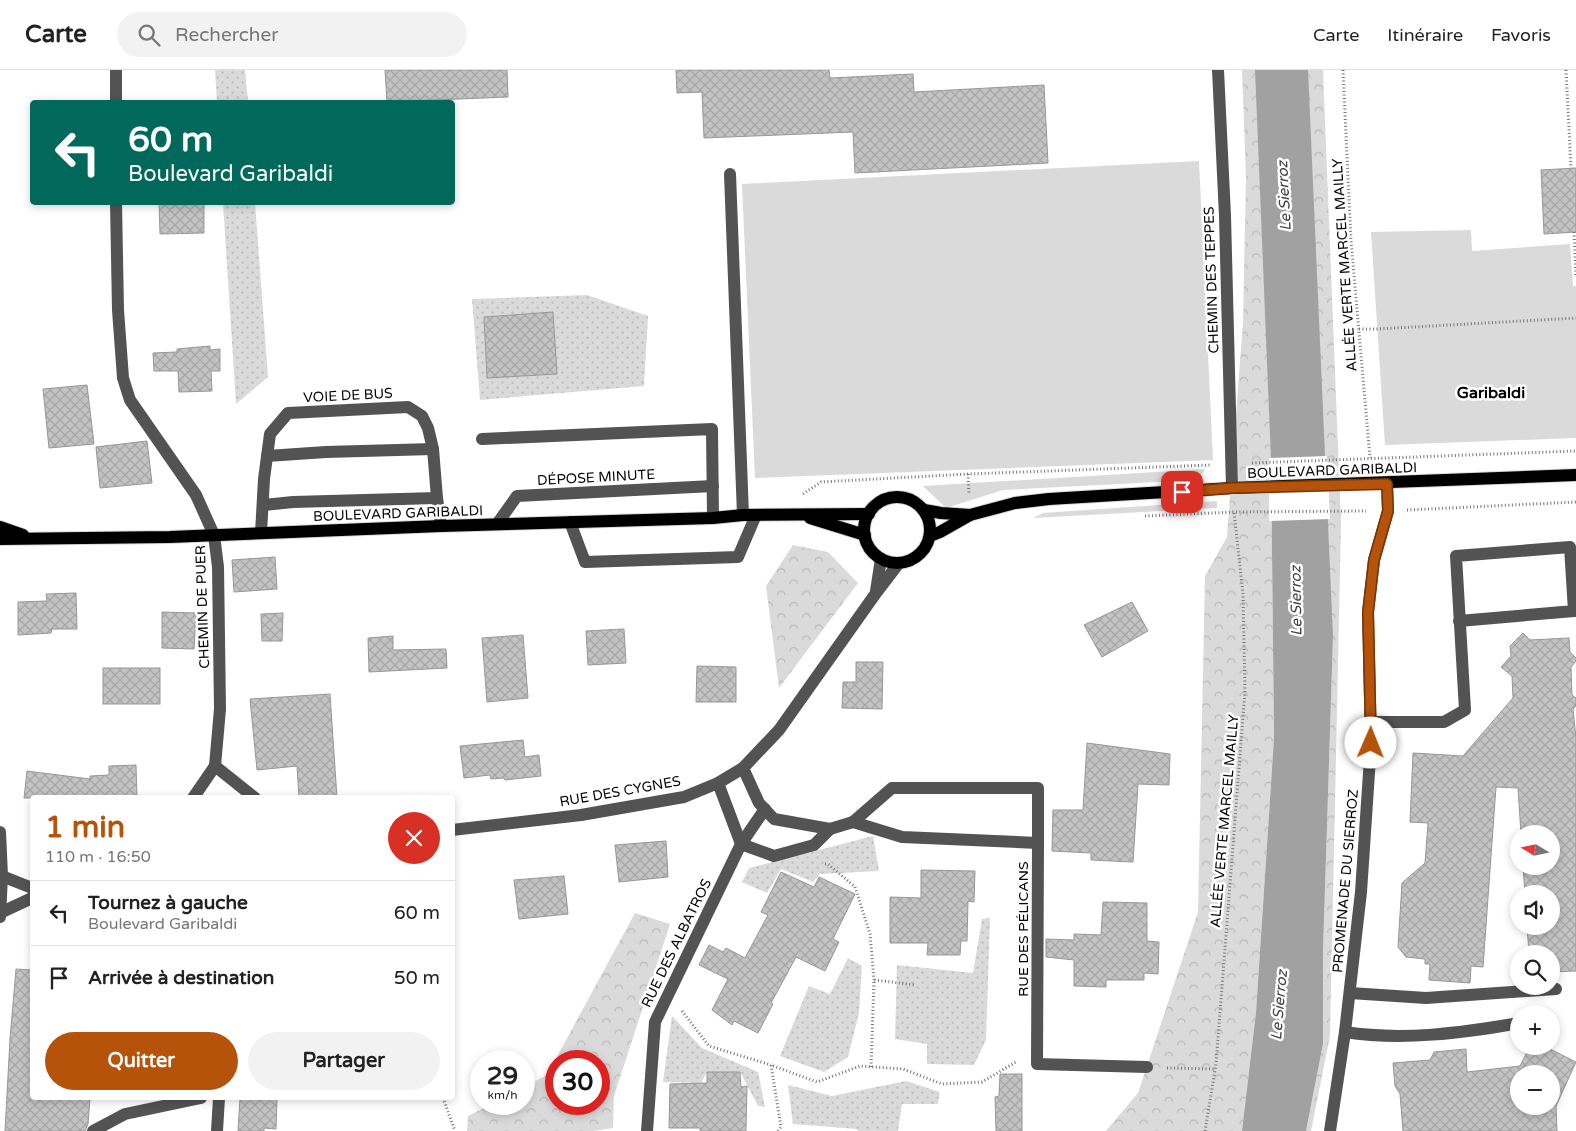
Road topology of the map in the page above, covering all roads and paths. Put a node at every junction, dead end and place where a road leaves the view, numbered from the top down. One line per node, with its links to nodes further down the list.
1 (116, 70): 5 (street)
2 (1218, 70): 19 (street, CHEMIN DES TEPPES)
3 (1343, 70): 12 (path, ALLÉE VERTE MARCEL MAILLY)
4 (1566, 70): 6 (path)
5 (116, 100)
6 (1571, 168)
7 (730, 174): 33 (street)
8 (116, 205): 40 (street, CHEMIN DE PUER)
9 (1574, 232): 10 (path)
10 (1576, 277)
11 (1576, 318): 12 (path)
12 (1359, 328): 17 (path, ALLÉE VERTE MARCEL MAILLY)
13 (482, 439): 22 (street)
14 (432, 449): 16 (street); 16 (street, VOIE DE BUS); 25 (street, VOIE DE BUS)
15 (1576, 451): 17 (path)
16 (267, 456): 27 (street, VOIE DE BUS)
17 (1370, 458): 18 (path)
18 (1251, 463)
19 (1231, 464): 23 (street, CHEMIN DES TEPPES); 24 (path)
20 (1576, 475): 21 (main road, BOULEVARD GARIBALDI)
21 (1387, 484): 23 (main road, BOULEVARD GARIBALDI); 29 (street, PROMENADE DU SIERROZ)
22 (713, 486): 34 (street); 36 (street, DÉPOSE MINUTE)
23 (1237, 488): 32 (main road, BOULEVARD GARIBALDI)
24 (798, 496)
25 (437, 498): 27 (street); 37 (street, VOIE DE BUS)
26 (1576, 502): 29 (path)
27 (264, 505): 39 (street, VOIE DE BUS)
28 (924, 510): 31 (main road); 32 (main road, BOULEVARD GARIBALDI); 42 (main road)
29 (1388, 511): 49 (street, PROMENADE DU SIERROZ); 79 (path, ALLÉE VERTE MARCEL MAILLY)
30 (797, 514): 31 (main road, BOULEVARD GARIBALDI); 33 (main road, BOULEVARD GARIBALDI); 41 (main road, BOULEVARD GARIBALDI)
31 (869, 514): 41 (main road)
32 (970, 514): 42 (main road, BOULEVARD GARIBALDI)
33 (749, 515): 34 (main road, BOULEVARD GARIBALDI); 35 (street)
34 (713, 518): 35 (main road, BOULEVARD GARIBALDI)
35 (570, 522): 36 (main road, BOULEVARD GARIBALDI)
36 (497, 524): 37 (main road, BOULEVARD GARIBALDI)
37 (441, 526): 39 (main road, BOULEVARD GARIBALDI)
38 (0, 527): 43 (main road)
39 (262, 534): 40 (main road, BOULEVARD GARIBALDI)
40 (214, 535): 43 (main road, BOULEVARD GARIBALDI); 50 (street, CHEMIN DE PUER)
41 (865, 535): 45 (main road)
42 (930, 536): 46 (main road)
43 (32, 538): 44 (main road, BOULEVARD GARIBALDI)
44 (0, 539)
45 (881, 559): 46 (main road); 47 (street, RUE DES CYGNES)
46 (899, 563): 47 (street)
47 (876, 593): 51 (street, RUE DES CYGNES)
48 (1460, 621): 48 (street); 49 (street)
49 (1372, 722): 72 (street, PROMENADE DU SIERROZ)
50 (215, 766): 53 (street); 54 (street)
51 (743, 768): 52 (street, RUE DES CYGNES); 55 (street)
52 (718, 783): 58 (street, RUE DES CYGNES); 61 (street)
53 (195, 795)
54 (251, 795)
55 (765, 809): 57 (street); 61 (street, RUE DES ALBATROS)
56 (853, 822): 57 (street); 60 (street, RUE DES PÉLICANS); 60 (street)
57 (830, 828): 61 (street)
58 (455, 830)
59 (0, 832): 63 (street)
60 (1038, 843): 75 (street, RUE DES PÉLICANS)
61 (741, 844): 71 (street, RUE DES ALBATROS)
62 (818, 864): 68 (path)
63 (2, 876): 64 (street); 66 (street)
64 (30, 887)
65 (30, 899): 66 (street)
66 (0, 913): 67 (street)
67 (0, 917)
68 (874, 980): 69 (path); 77 (path)
69 (916, 985)
70 (1510, 992): 72 (street)
71 (669, 993): 76 (path); 86 (street, RUE DES ALBATROS)
72 (1350, 993): 74 (street, PROMENADE DU SIERROZ)
73 (1510, 1025): 74 (street)
74 (1345, 1032): 89 (street, PROMENADE DU SIERROZ)
75 (1038, 1049): 77 (path); 78 (street)
76 (771, 1065): 77 (path); 87 (path)
77 (871, 1067)
78 (1147, 1067): 79 (path)
79 (1215, 1069): 88 (path, ALLÉE VERTE MARCEL MAILLY)
80 (192, 1100): 83 (street)
81 (219, 1100): 84 (street)
82 (443, 1100): 85 (path)
83 (93, 1131)
84 (218, 1131)
85 (455, 1131)
86 (647, 1131)
87 (778, 1131)
88 (1205, 1131)
89 (1330, 1131)

